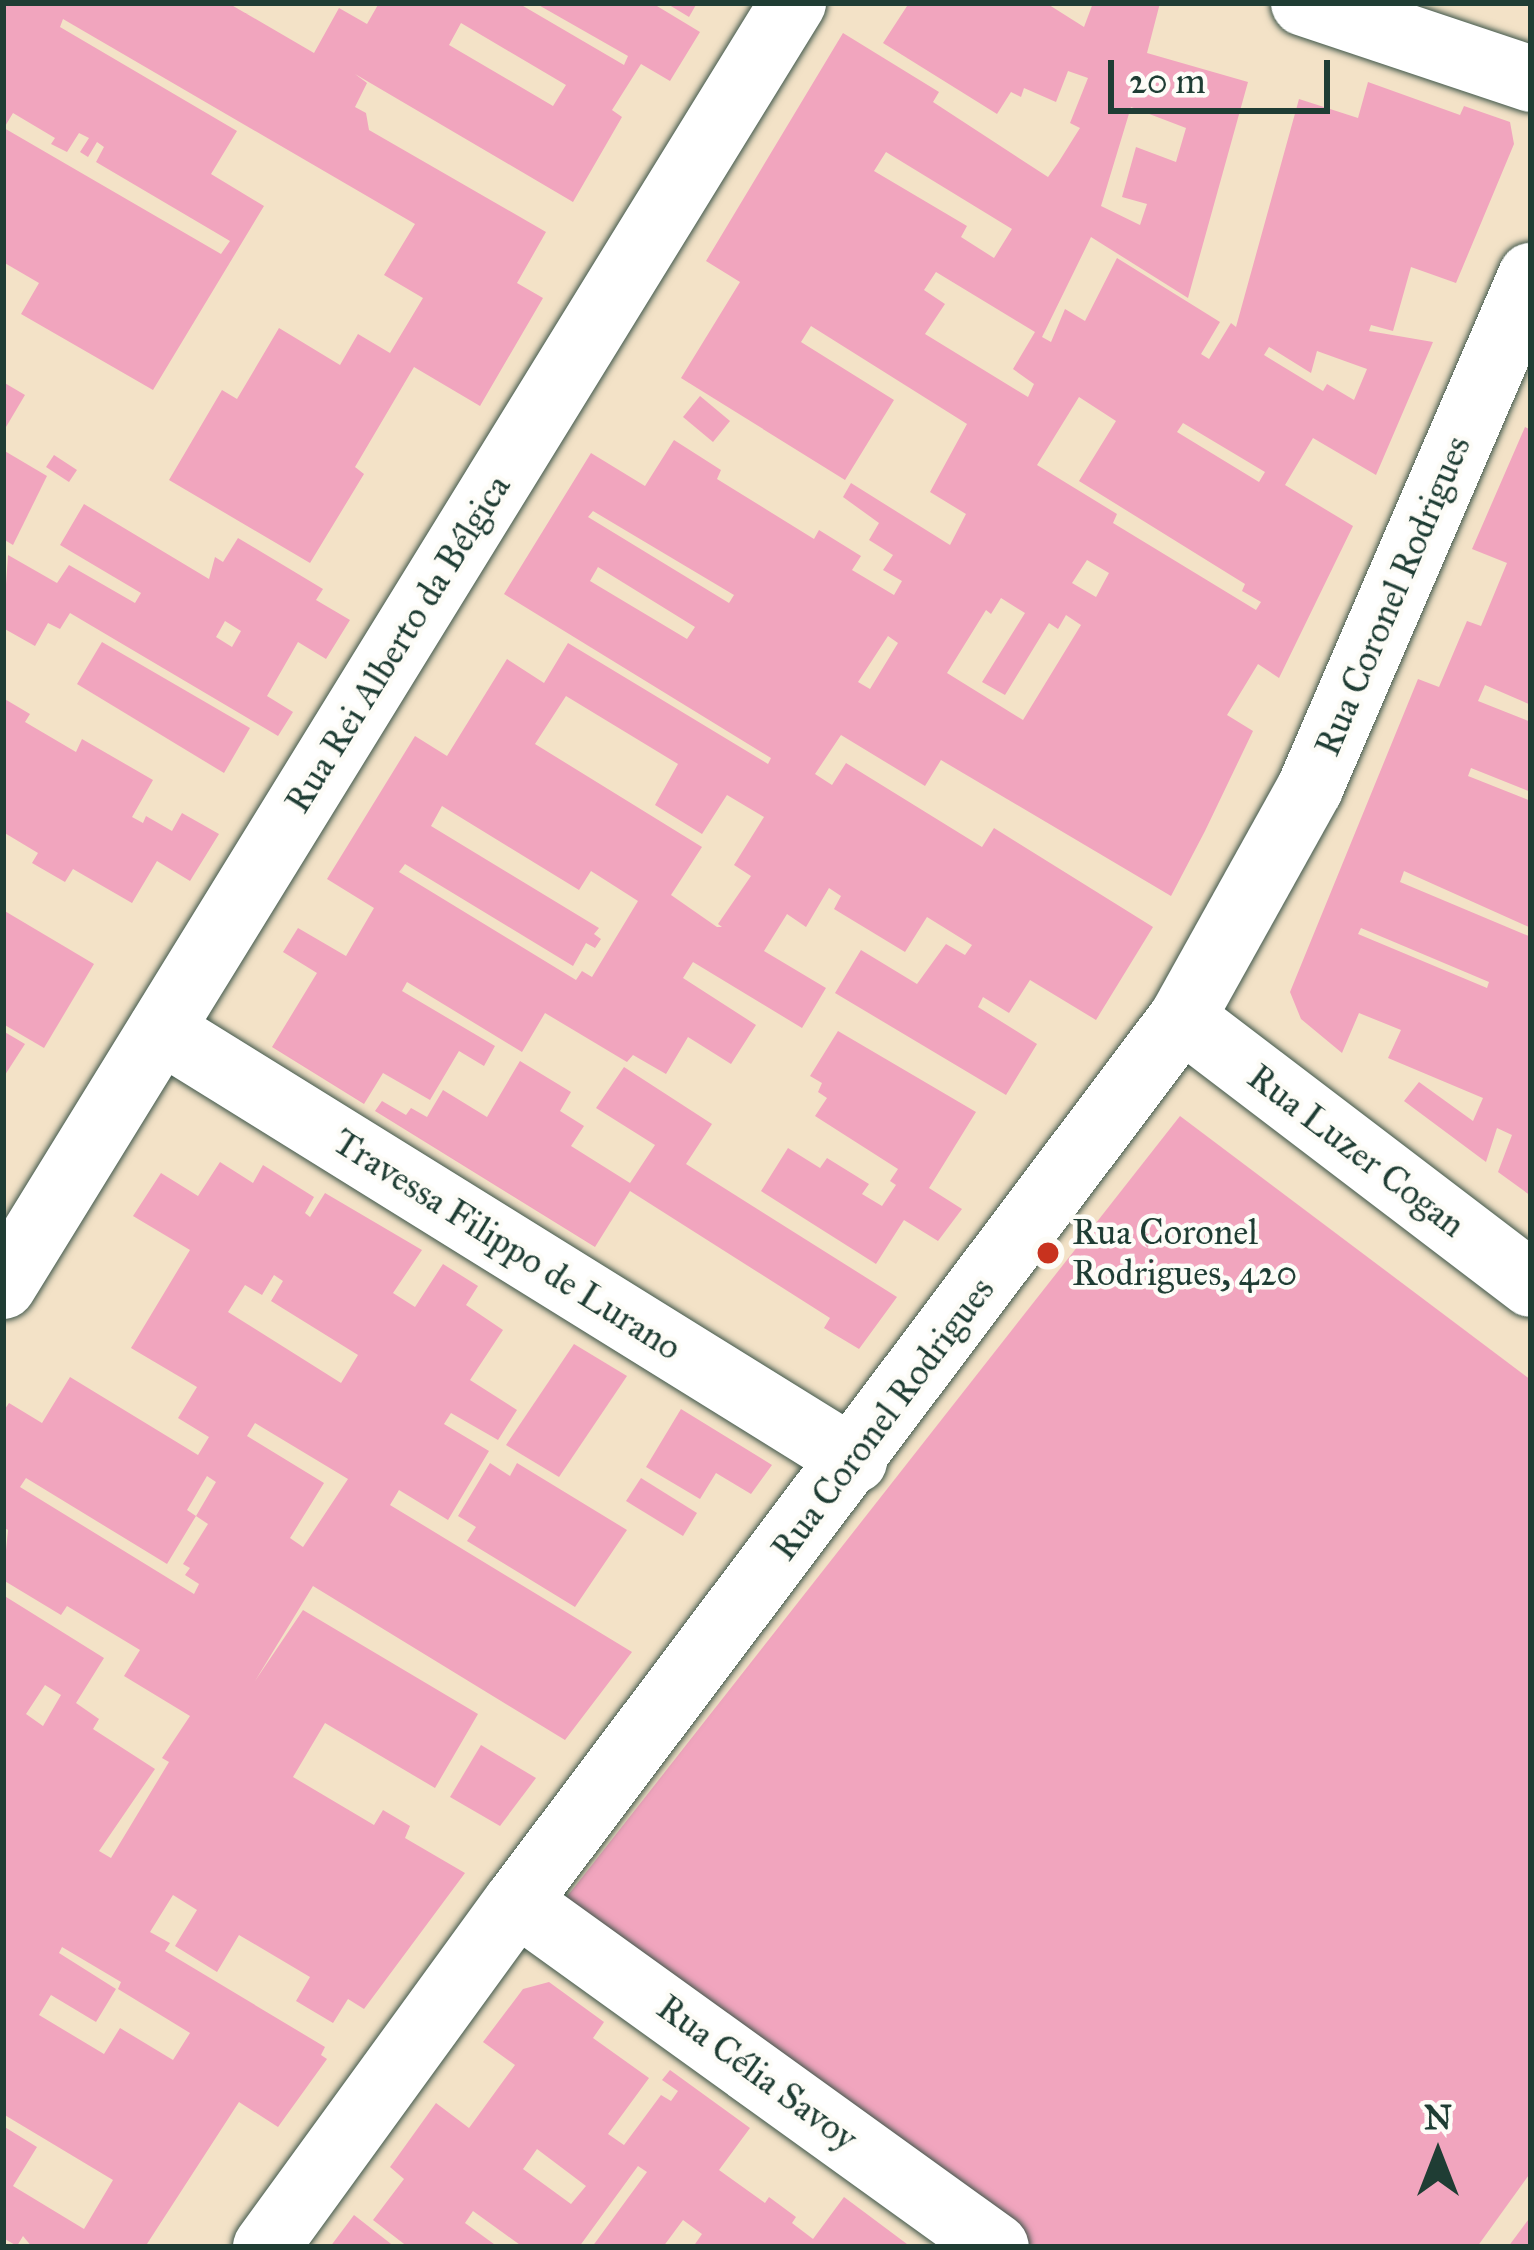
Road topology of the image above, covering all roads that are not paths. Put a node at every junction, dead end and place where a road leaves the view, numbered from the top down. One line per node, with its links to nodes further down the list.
1 (794, 3): 6 (street, Rua Rei Alberto da Bélgica)
2 (1304, 3): 3 (street)
3 (1531, 80)
4 (1531, 276): 5 (street, Rua Coronel Rodrigues)
5 (1182, 1018): 7 (street, Rua Luzer Cogan); 9 (street, Rua Coronel Rodrigues)
6 (161, 1030): 8 (street, Rua Rei Alberto da Bélgica); 9 (street, Travessa Filippo de Lurano)
7 (1531, 1284)
8 (3, 1286)
9 (854, 1460): 10 (street, Rua Coronel Rodrigues)
10 (517, 1902): 11 (street, Rua Coronel Rodrigues); 12 (street, Rua Célia Savoy)
11 (266, 2247)
12 (995, 2247)

